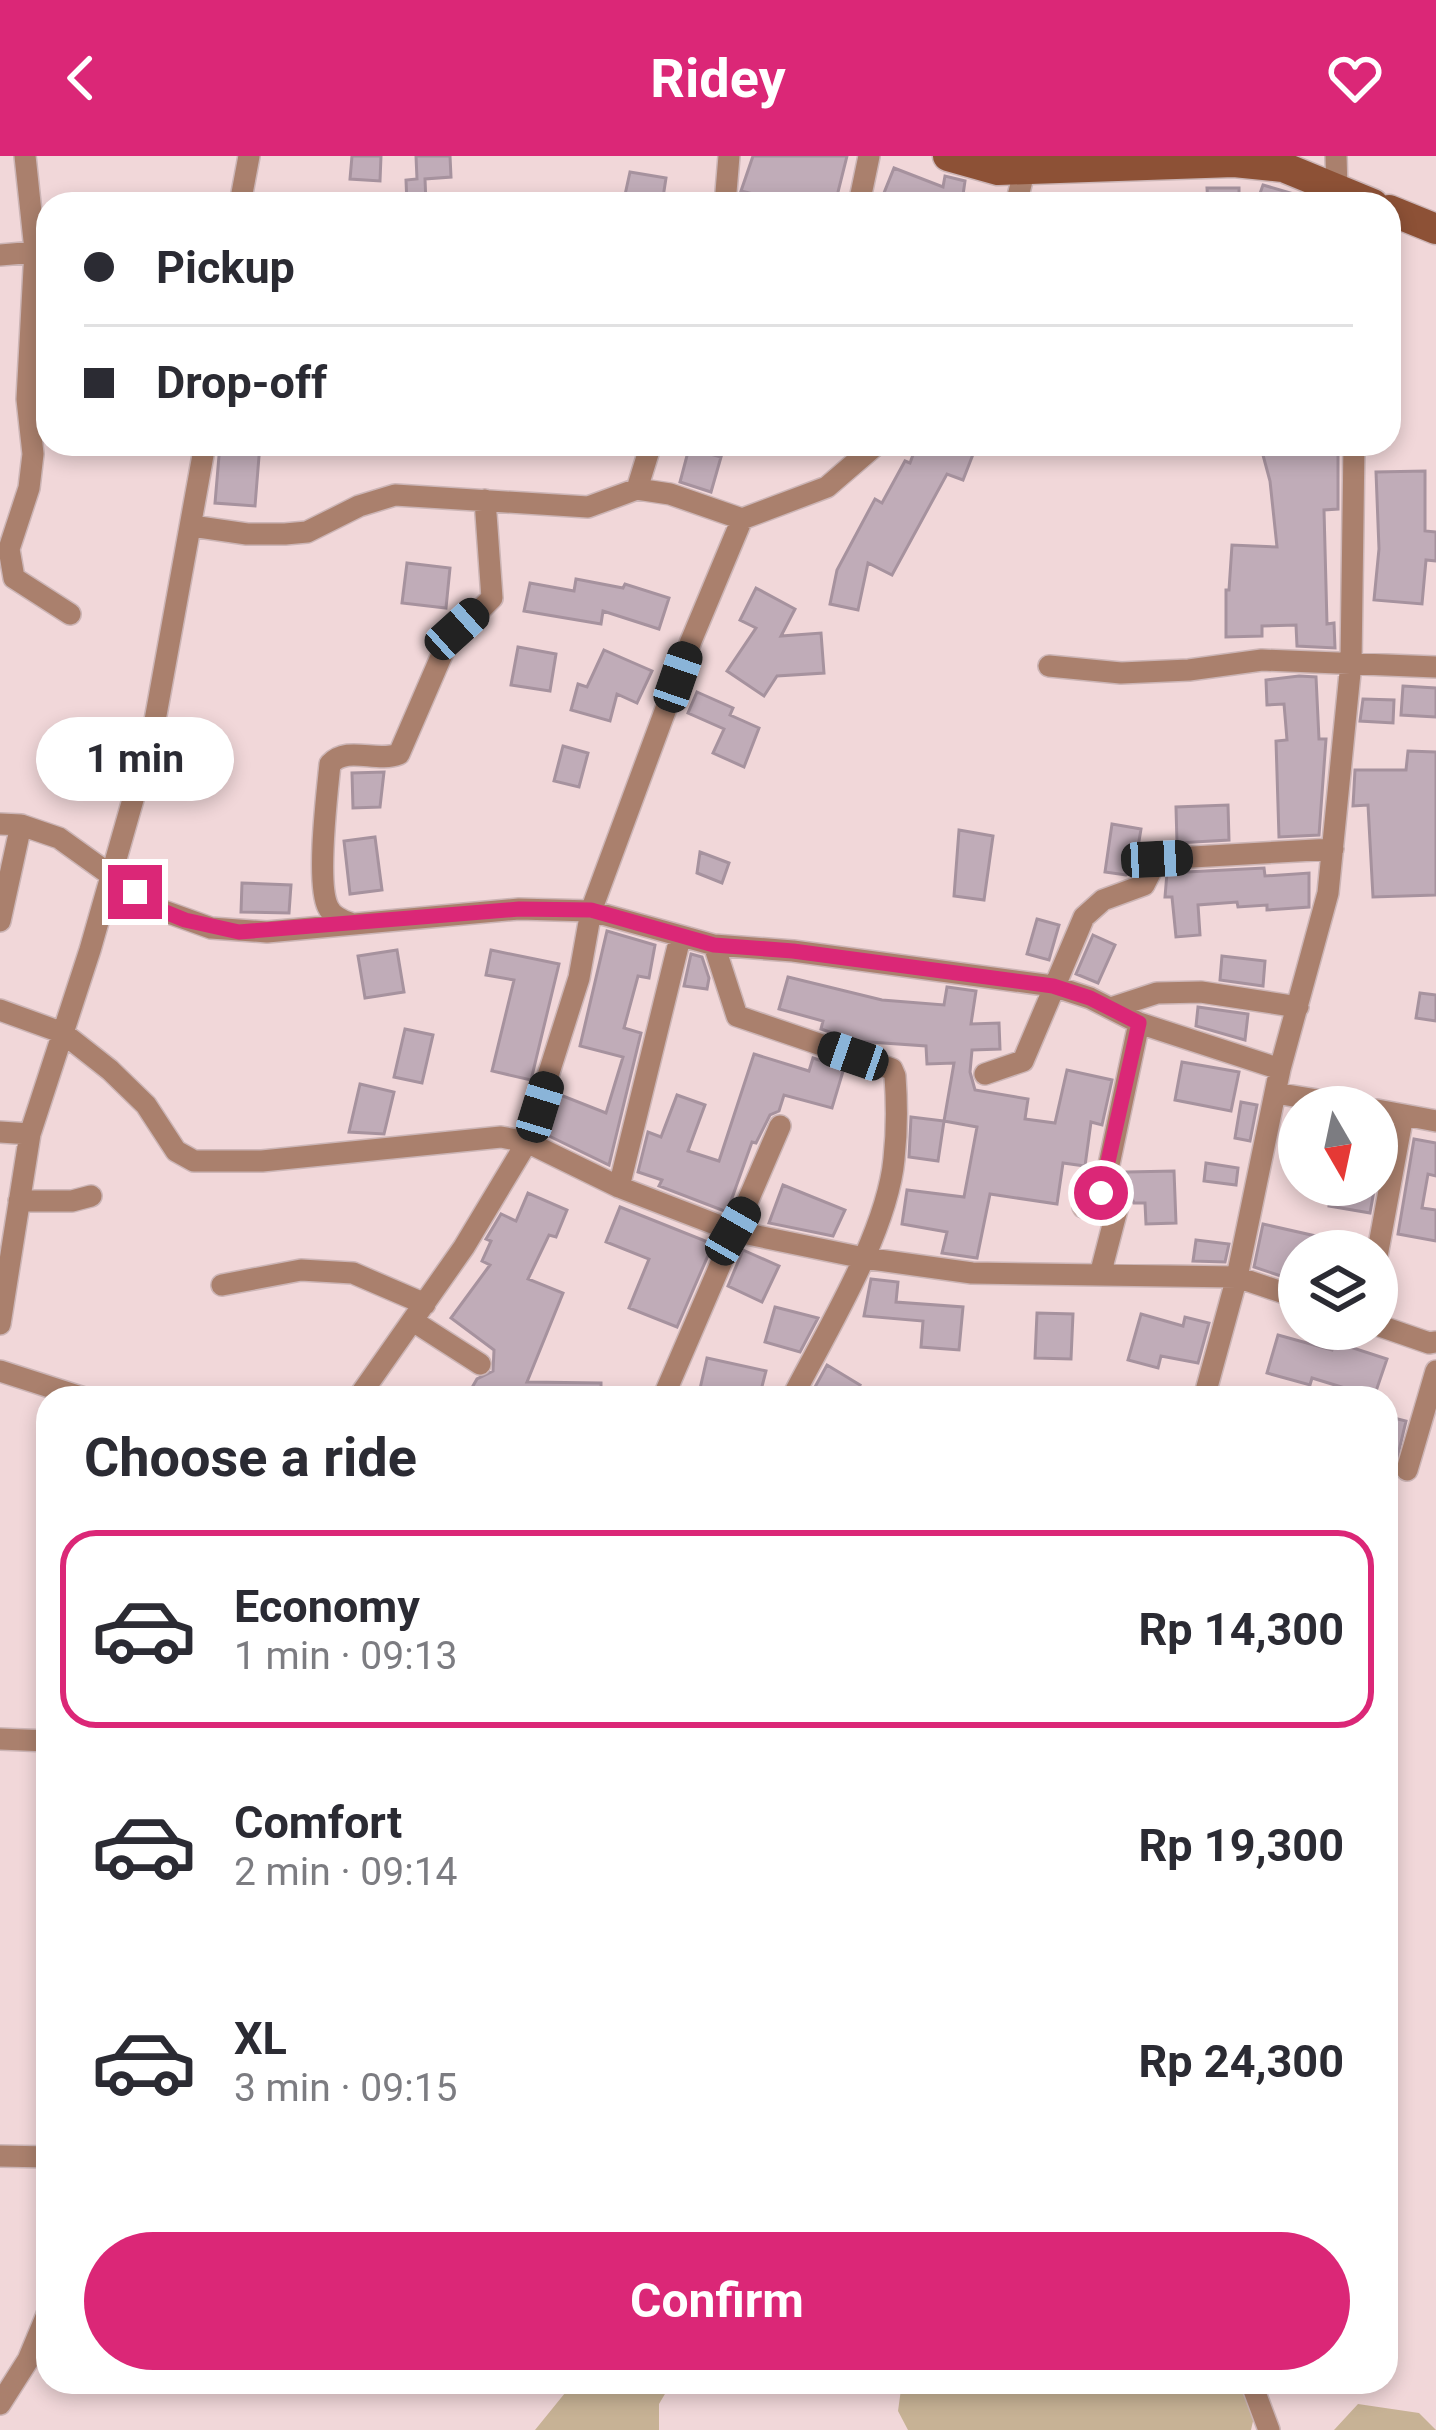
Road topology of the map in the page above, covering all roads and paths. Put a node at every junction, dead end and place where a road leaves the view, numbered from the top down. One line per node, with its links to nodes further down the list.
1 (25, 156): 15 (street)
2 (249, 156): 9 (street)
3 (729, 156): 10 (street)
4 (869, 156): 11 (street)
5 (948, 156): 7 (street)
6 (1336, 156): 8 (street)
7 (1027, 162): 8 (street); 12 (street)
8 (1337, 190): 13 (street)
9 (242, 192)
10 (725, 192)
11 (862, 192)
12 (1019, 192)
13 (1342, 192)
14 (1401, 215): 16 (street)
15 (36, 221)
16 (1436, 229)
17 (36, 251): 18 (street)
18 (0, 255)
19 (36, 304): 28 (street)
20 (203, 456): 27 (street)
21 (647, 456): 24 (street)
22 (863, 456): 26 (street)
23 (1354, 456): 30 (street)
24 (637, 489): 25 (street); 26 (street)
25 (485, 500): 27 (street); 38 (street)
26 (742, 518): 36 (street)
27 (192, 526): 35 (street)
28 (7, 532): 29 (street)
29 (70, 614)
30 (1351, 663): 31 (street); 32 (street); 34 (street)
31 (1048, 666)
32 (1436, 667)
33 (11, 824): 35 (street); 37 (street)
34 (1333, 849): 41 (street); 42 (street)
35 (112, 875): 38 (street); 46 (street)
36 (591, 910): 38 (street); 39 (street); 57 (street)
37 (0, 921)
38 (350, 923)
39 (680, 938): 40 (street); 58 (street)
40 (714, 945): 41 (street); 63 (street)
41 (1053, 986): 43 (street); 48 (street)
42 (1298, 1006): 43 (street); 47 (street)
43 (1111, 1008): 45 (street)
44 (0, 1010): 46 (street)
45 (1139, 1023): 47 (street); 64 (street)
46 (63, 1033): 56 (street); 57 (street)
47 (1280, 1069): 49 (street)
48 (985, 1074)
49 (1275, 1094): 50 (street); 65 (street)
50 (1278, 1094)
51 (1398, 1114): 52 (street)
52 (1402, 1115): 53 (street); 61 (street)
53 (1436, 1121)
54 (780, 1126): 62 (street)
55 (0, 1132): 56 (street)
56 (30, 1134): 60 (street)
57 (527, 1142): 58 (street); 68 (street)
58 (619, 1187): 62 (street)
59 (91, 1196): 60 (street)
60 (19, 1201): 69 (street)
61 (1382, 1230)
62 (739, 1232): 63 (street); 77 (street)
63 (864, 1258): 64 (street); 78 (street)
64 (1100, 1275): 65 (street)
65 (1237, 1277): 67 (street); 79 (street)
66 (223, 1285): 68 (street)
67 (1278, 1291)
68 (419, 1313): 72 (street); 76 (street)
69 (0, 1324)
70 (1398, 1332): 71 (street)
71 (1436, 1342)
72 (480, 1364)
73 (0, 1371): 75 (street)
74 (1436, 1371): 80 (street)
75 (47, 1386)
76 (367, 1386)
77 (668, 1386)
78 (798, 1386)
79 (1207, 1386)
80 (1407, 1470)
81 (0, 1739): 82 (street)
82 (36, 1740)
83 (0, 2156): 84 (street)
84 (36, 2157)
85 (36, 2341): 87 (street)
86 (1255, 2394): 88 (street)
87 (0, 2404)
88 (1268, 2430)

